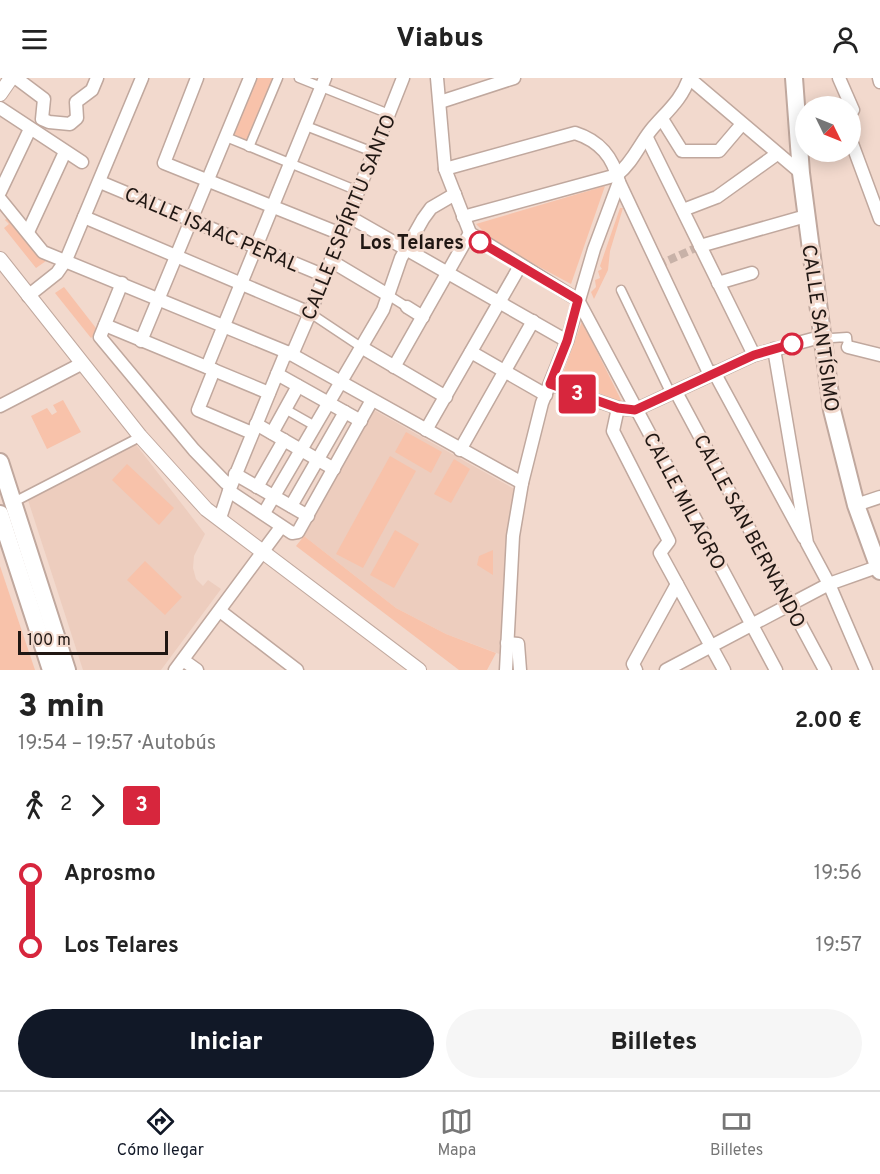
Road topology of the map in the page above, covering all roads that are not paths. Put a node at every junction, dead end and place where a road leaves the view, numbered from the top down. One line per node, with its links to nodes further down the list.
1 (11, 78): 16 (street)
2 (16, 78): 3 (street)
3 (97, 78)
4 (142, 78): 38 (street)
5 (197, 78): 37 (street)
6 (250, 78): 25 (street)
7 (278, 78): 27 (street)
8 (300, 78): 15 (street)
9 (403, 78): 20 (street, CALLE ESPÍRITU SANTO)
10 (437, 78): 18 (street)
11 (514, 78): 18 (street)
12 (689, 78): 21 (street); 22 (street)
13 (794, 78): 35 (main road, CALLE SANTÍSIMO)
14 (838, 78): 17 (street)
15 (324, 82): 20 (street); 23 (street)
16 (0, 94)
17 (846, 96)
18 (440, 102): 34 (street)
19 (0, 108): 24 (street)
20 (389, 114): 29 (street, CALLE ESPÍRITU SANTO)
21 (662, 119): 22 (street); 26 (street)
22 (742, 124): 30 (street)
23 (306, 126): 29 (street); 33 (street)
24 (30, 129): 28 (street); 40 (street)
25 (226, 137): 27 (street); 37 (street)
26 (647, 138): 36 (street); 47 (street)
27 (249, 147): 33 (street)
28 (65, 152): 31 (street); 54 (street)
29 (374, 152): 39 (street, CALLE ESPÍRITU SANTO)
30 (777, 154): 35 (street); 47 (street)
31 (82, 162)
32 (861, 162): 42 (street)
33 (291, 165): 39 (street); 46 (street)
34 (445, 170): 36 (street); 41 (street)
35 (801, 173): 49 (main road, CALLE SANTÍSIMO)
36 (618, 178): 44 (street); 45 (street); 51 (street)
37 (207, 180): 46 (street); 53 (street)
38 (99, 182): 50 (street); 53 (street, CALLE ISAAC PERAL)
39 (358, 191): 48 (street, CALLE ESPÍRITU SANTO)
40 (0, 192)
41 (455, 194): 51 (street); 59 (street)
42 (876, 196): 52 (street)
43 (0, 199): 54 (street)
44 (612, 199): 45 (street); 76 (street)
45 (628, 200): 99 (street)
46 (273, 206): 56 (street); 58 (street)
47 (683, 210): 57 (street)
48 (348, 216): 56 (street, CALLE ESPÍRITU SANTO); 59 (street)
49 (806, 216): 57 (street); 84 (main road, CALLE SANTÍSIMO)
50 (84, 217): 60 (street); 62 (street)
51 (463, 217): 55 (street)
52 (880, 219)
53 (191, 220): 58 (street, CALLE ISAAC PERAL); 60 (street)
54 (28, 232): 62 (street)
55 (470, 233): 64 (street); 66 (street)
56 (341, 234): 63 (street, CALLE ESPÍRITU SANTO)
57 (700, 246): 70 (street)
58 (256, 248): 68 (street, CALLE ISAAC PERAL); 71 (street)
59 (407, 248): 66 (street); 73 (street)
60 (176, 257): 71 (street); 75 (street)
61 (0, 259): 65 (street)
62 (66, 260): 69 (street); 74 (street)
63 (330, 261): 68 (street, CALLE ESPÍRITU SANTO); 73 (street)
64 (520, 266): 76 (street); 77 (street)
65 (4, 272): 74 (street)
66 (448, 272): 77 (street); 80 (street)
67 (752, 273): 70 (street)
68 (325, 276): 79 (street, CALLE ESPÍRITU SANTO)
69 (122, 283): 75 (street); 82 (street)
70 (718, 283): 92 (street)
71 (241, 284): 79 (street); 83 (street)
72 (621, 290): 104 (street, CALLE SAN BERNANDO)
73 (388, 295): 78 (street); 87 (street)
74 (28, 296): 94 (street)
75 (160, 299): 83 (street); 85 (street)
76 (578, 300): 86 (street); 112 (street, CALLE MILAGRO)
77 (500, 302): 81 (street); 90 (street)
78 (407, 307): 80 (street)
79 (310, 313): 87 (street); 91 (street, CALLE ESPÍRITU SANTO)
80 (423, 316): 95 (street)
81 (533, 321): 86 (street); 97 (street)
82 (105, 325): 85 (street); 126 (street)
83 (224, 326): 91 (street); 96 (street)
84 (824, 336): 88 (street); 89 (street); 131 (main road, CALLE SANTÍSIMO)
85 (141, 341): 96 (street)
86 (567, 341): 102 (street)
87 (361, 348): 95 (street); 100 (street)
88 (848, 348): 93 (street)
89 (774, 349): 92 (street); 138 (street)
90 (471, 352): 97 (street); 105 (street)
91 (289, 353): 98 (street, CALLE ESPÍRITU SANTO); 100 (street)
92 (754, 355): 99 (street)
93 (880, 355)
94 (81, 364): 109 (street); 136 (street)
95 (394, 367): 105 (street)
96 (211, 368): 103 (street); 116 (street)
97 (504, 372): 102 (street); 122 (street)
98 (277, 374): 101 (street); 103 (street, CALLE ESPÍRITU SANTO)
99 (712, 374): 104 (street); 138 (street)
100 (340, 382): 107 (street); 108 (street)
101 (298, 386): 108 (street); 111 (street)
102 (548, 388): 106 (street); 106 (street); 127 (street)
103 (269, 393): 116 (street, CALLE ESPÍRITU SANTO)
104 (674, 393): 112 (street); 143 (street, CALLE SAN BERNANDO)
105 (446, 397): 117 (street)
106 (588, 398): 110 (street)
107 (372, 400): 114 (street); 117 (street)
108 (328, 403): 113 (street); 115 (street)
109 (0, 406)
110 (618, 408): 112 (street); 141 (street)
111 (285, 409): 115 (street); 118 (street)
112 (635, 410): 145 (street, CALLE MILAGRO)
113 (345, 412): 114 (street); 123 (street)
114 (361, 421): 125 (street)
115 (315, 426): 121 (street)
116 (254, 429): 118 (street); 126 (street, CALLE ESPÍRITU SANTO)
117 (426, 430): 122 (street)
118 (272, 433): 120 (street)
119 (134, 440): 133 (street)
120 (284, 440): 121 (street); 128 (street)
121 (301, 450): 123 (street); 129 (street)
122 (460, 450): 127 (street)
123 (318, 459): 125 (street); 132 (street)
124 (0, 462): 133 (main road)
125 (334, 468): 135 (street)
126 (230, 483): 128 (street); 134 (street); 136 (street, CALLE ESPÍRITU SANTO)
127 (522, 483): 146 (street)
128 (257, 487): 129 (street)
129 (274, 496): 132 (street); 134 (street)
130 (880, 497): 131 (street)
131 (856, 505): 140 (main road, CALLE SANTÍSIMO)
132 (291, 506): 135 (street)
133 (6, 508): 151 (main road); 152 (main road)
134 (264, 513): 137 (street)
135 (308, 516): 137 (street)
136 (220, 518): 139 (street)
137 (281, 527): 139 (street)
138 (807, 543): 142 (street)
139 (263, 552): 144 (street); 154 (street)
140 (879, 568): 142 (street)
141 (677, 584): 147 (street); 157 (street)
142 (829, 584): 143 (street); 161 (street)
143 (789, 604): 145 (street); 160 (street, CALLE SAN BERNANDO)
144 (220, 611): 148 (street); 149 (street)
145 (751, 624): 147 (street); 159 (street, CALLE MILAGRO)
146 (507, 643): 155 (street); 156 (street)
147 (711, 646): 150 (street); 158 (street)
148 (179, 665): 153 (street)
149 (292, 669)
150 (672, 669)
151 (51, 670)
152 (67, 670)
153 (197, 670)
154 (419, 670)
155 (506, 670)
156 (520, 670)
157 (636, 670)
158 (724, 670)
159 (776, 670)
160 (825, 670)
161 (866, 670)

